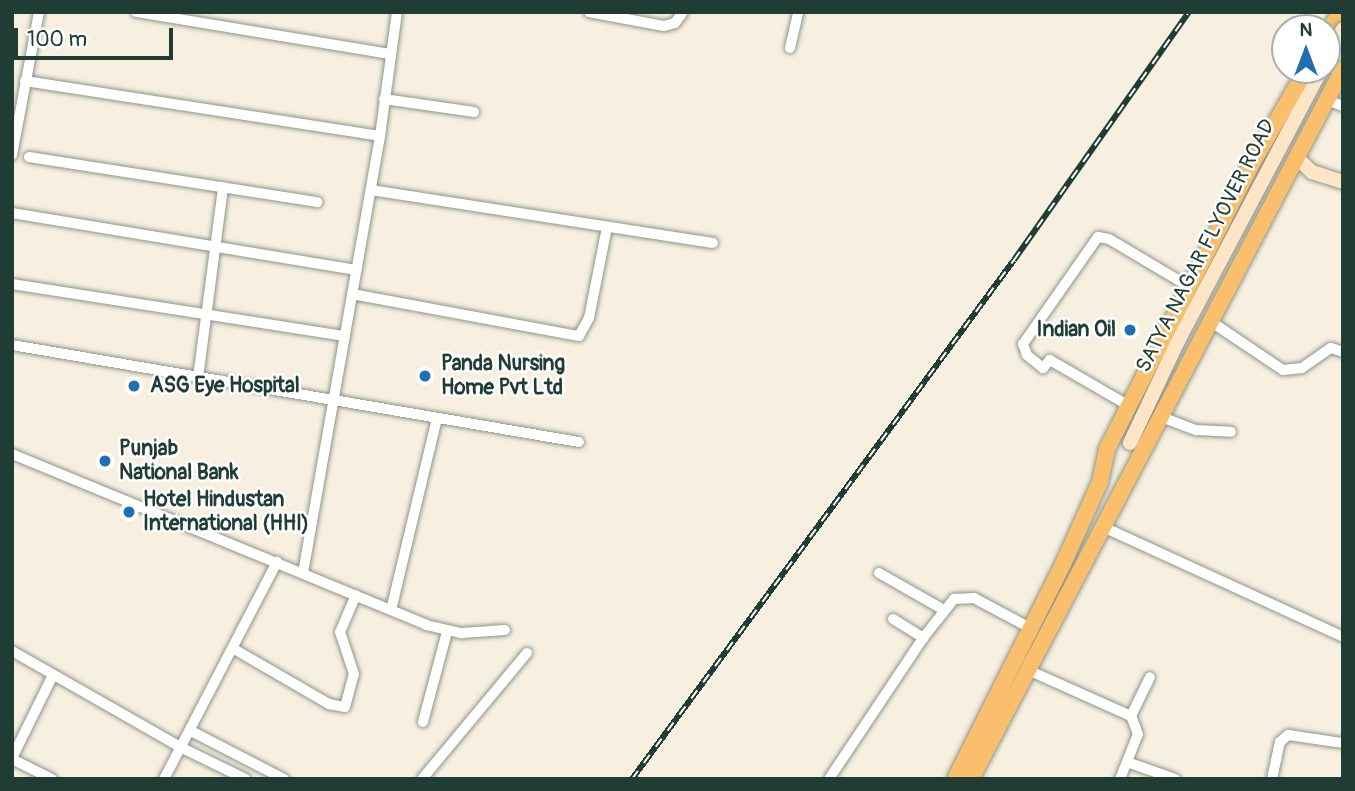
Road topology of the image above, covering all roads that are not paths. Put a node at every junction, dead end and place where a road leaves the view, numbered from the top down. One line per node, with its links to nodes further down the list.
1 (39, 12): 11 (street)
2 (136, 12): 7 (street)
3 (397, 12): 9 (street)
4 (589, 12): 5 (street)
5 (683, 12)
6 (798, 12): 8 (street)
7 (167, 15): 9 (street)
8 (790, 48)
9 (390, 54): 14 (street)
10 (1343, 69): 15 (main road)
11 (25, 81): 18 (street); 19 (street)
12 (1298, 84): 33 (main road)
13 (1314, 84): 47 (street, SATYA NAGAR FLYOVER ROAD)
14 (384, 99): 17 (street); 18 (street)
15 (1327, 100): 16 (street); 22 (main road)
16 (1343, 106)
17 (474, 112)
18 (380, 136): 25 (street)
19 (14, 139): 20 (street)
20 (12, 155)
21 (29, 157): 24 (street)
22 (1297, 158): 23 (street); 36 (main road)
23 (1343, 182)
24 (223, 188): 26 (street); 30 (street)
25 (371, 190): 28 (street); 31 (street)
26 (318, 202)
27 (12, 213): 30 (street)
28 (607, 227): 29 (street); 34 (street)
29 (713, 243)
30 (215, 246): 31 (street); 35 (street)
31 (356, 270): 34 (street)
32 (12, 284): 35 (street)
33 (1190, 288): 42 (main road); 42 (street)
34 (352, 294): 37 (street)
35 (205, 314): 37 (street); 40 (street)
36 (1210, 321): 39 (street); 43 (main road)
37 (345, 336): 41 (street)
38 (12, 345): 40 (street)
39 (1343, 352)
40 (198, 378): 41 (street)
41 (333, 402): 44 (street); 53 (street)
42 (1131, 407): 48 (main road)
43 (1159, 416): 45 (street); 50 (main road)
44 (437, 419): 46 (street); 56 (street)
45 (1231, 432)
46 (579, 442)
47 (1130, 443): 48 (main road); 50 (main road)
48 (1108, 449): 50 (main road); 59 (main road)
49 (12, 454): 52 (street)
50 (1134, 465): 51 (main road)
51 (1101, 526): 62 (street); 67 (main road)
52 (277, 562): 53 (street); 64 (street)
53 (303, 573): 55 (street)
54 (879, 573): 57 (street)
55 (356, 595): 56 (street); 64 (street)
56 (391, 610): 61 (street)
57 (942, 610): 59 (street); 63 (street)
58 (894, 619): 63 (street)
59 (1032, 629): 83 (main road)
60 (505, 630): 61 (street)
61 (447, 632): 71 (street)
62 (1343, 637)
63 (923, 638): 82 (street)
64 (234, 649): 72 (street)
65 (12, 651): 68 (street)
66 (527, 653): 81 (street)
67 (1028, 670): 70 (street); 84 (main road)
68 (52, 677): 74 (street); 75 (street)
69 (1150, 677): 70 (street)
70 (1132, 716): 76 (street)
71 (423, 722)
72 (191, 731): 74 (street); 80 (street)
73 (1343, 743): 87 (street)
74 (180, 747): 78 (street); 79 (street)
75 (12, 759): 77 (street)
76 (1128, 762): 85 (street); 86 (street)
77 (52, 779)
78 (163, 779)
79 (246, 779)
80 (284, 779)
81 (422, 779)
82 (829, 779)
83 (955, 779)
84 (971, 779)
85 (1121, 779)
86 (1175, 779)
87 (1272, 779)

